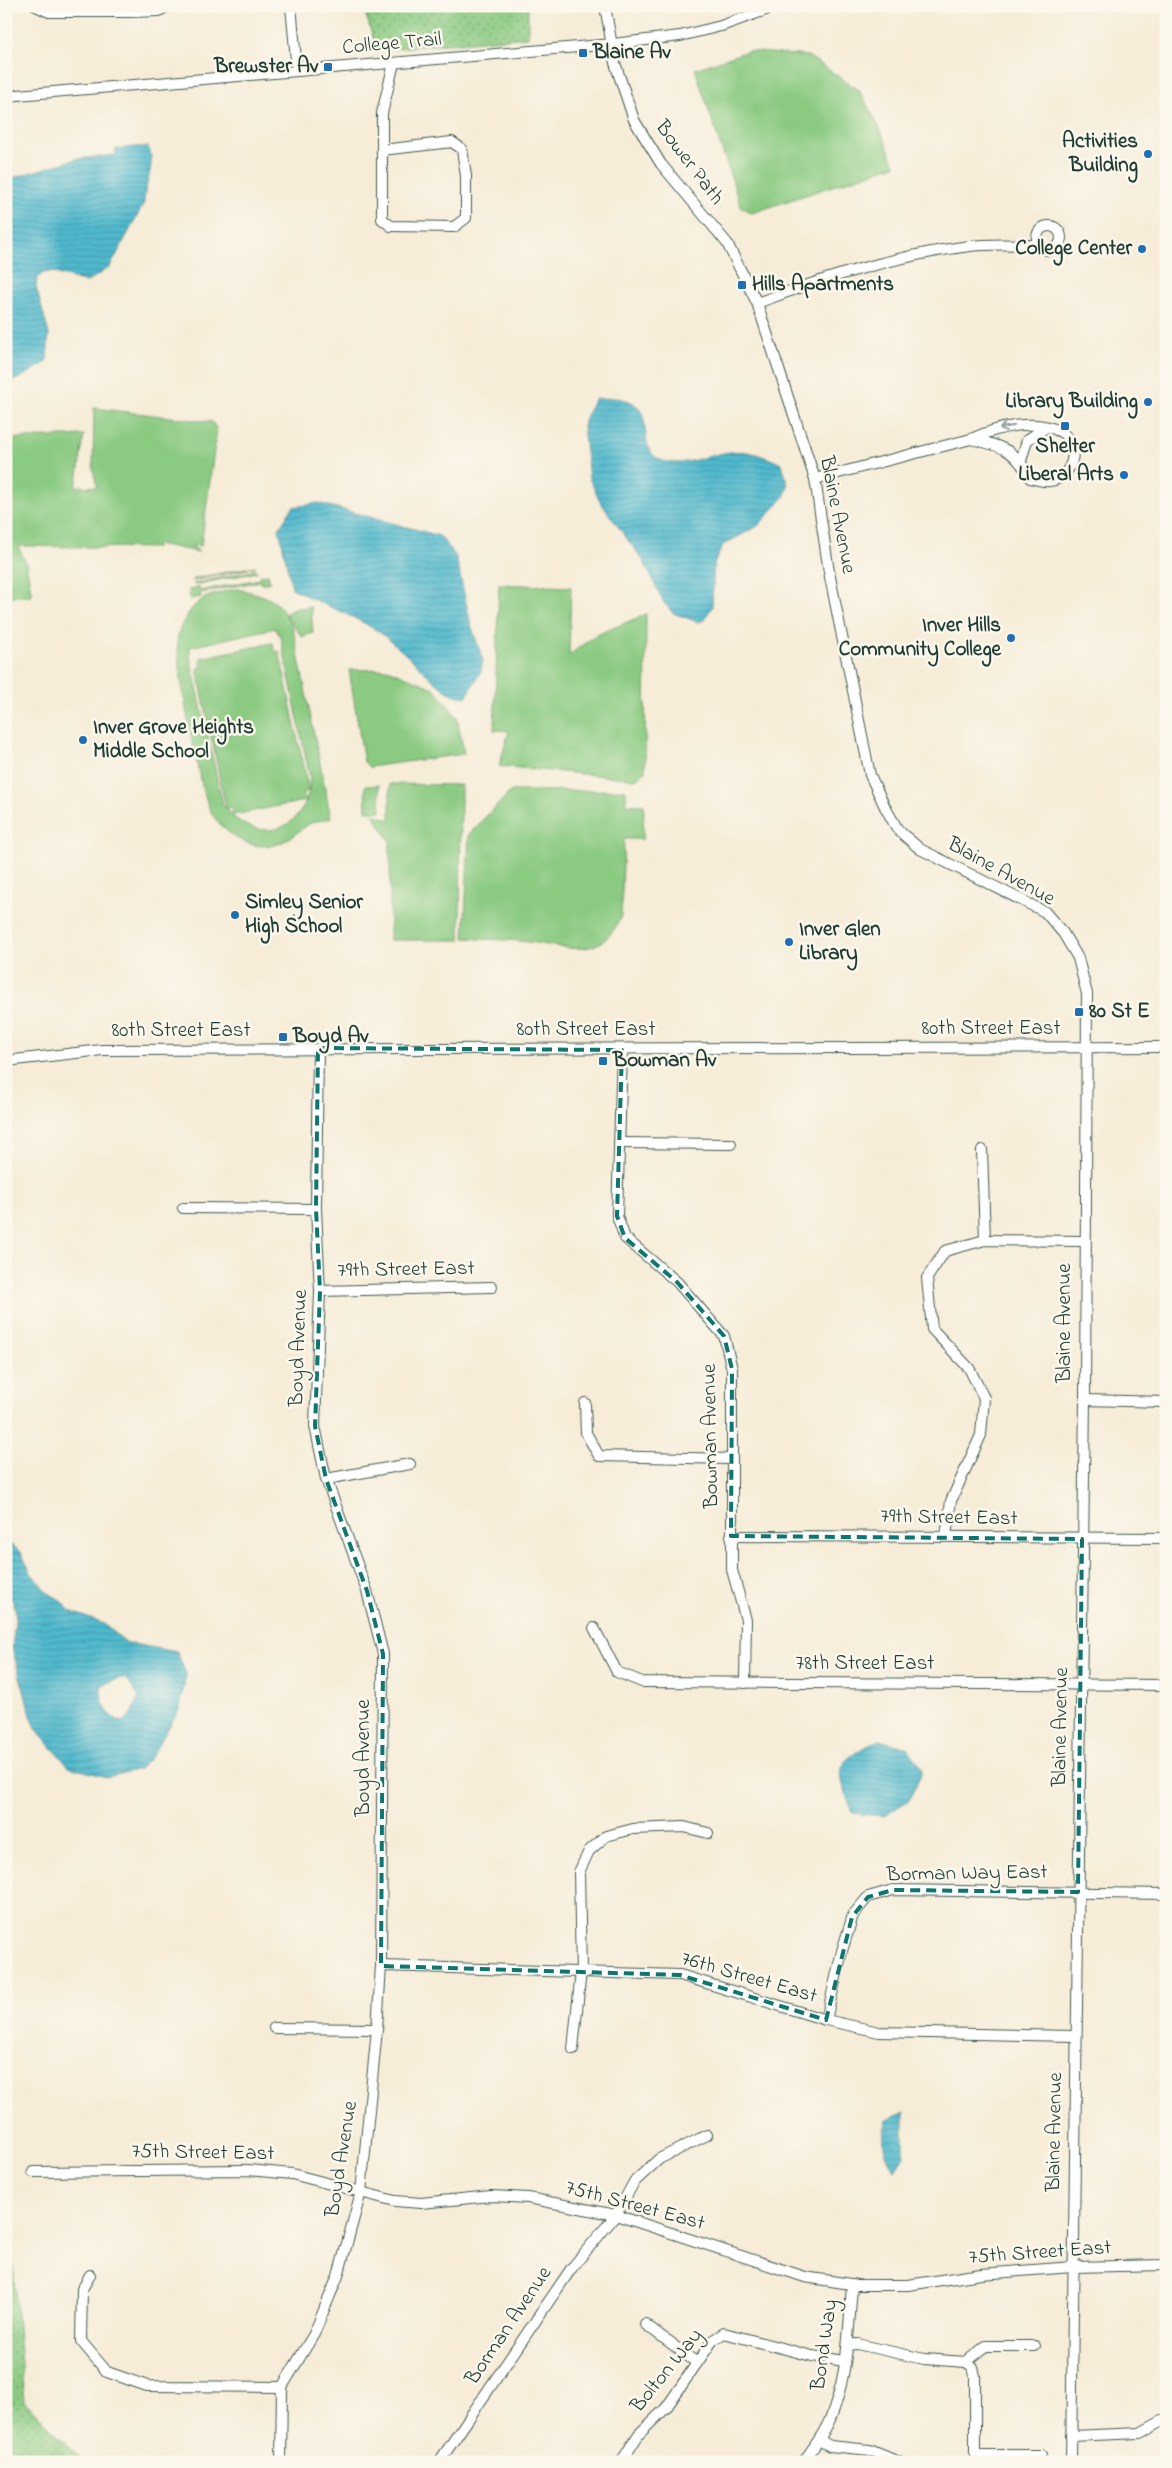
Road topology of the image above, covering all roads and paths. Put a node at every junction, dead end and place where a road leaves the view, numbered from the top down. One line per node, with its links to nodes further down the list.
1 (36, 6): 6 (street)
2 (168, 6): 6 (street)
3 (291, 6): 9 (street)
4 (605, 6): 7 (street, Bower Path)
5 (777, 6): 7 (street, College Trail)
6 (134, 9)
7 (613, 44): 8 (street, College Trail); 13 (street, Bower Path)
8 (394, 63): 9 (street, College Trail); 11 (street)
9 (297, 71): 10 (street, College Trail)
10 (6, 96)
11 (382, 150): 11 (street)
12 (1039, 245): 13 (street)
13 (757, 303): 17 (street, Blaine Avenue)
14 (1046, 428): 15 (street, one-way to 15); 16 (street); 16 (street)
15 (971, 439): 16 (street); 17 (street)
16 (1021, 461)
17 (815, 479): 18 (street, Blaine Avenue)
18 (1087, 1047): 19 (street, 80th Street East); 21 (street, 80th Street East); 29 (street, Blaine Avenue)
19 (1166, 1047)
20 (318, 1048): 21 (street, 80th Street East); 22 (street, 80th Street East); 27 (street, Boyd Avenue)
21 (622, 1050): 23 (street, Bowman Avenue)
22 (6, 1061)
23 (619, 1144): 24 (street); 35 (street, Bowman Avenue)
24 (731, 1144)
25 (982, 1150): 28 (street)
26 (183, 1208): 27 (street)
27 (316, 1208): 31 (street, Boyd Avenue)
28 (985, 1240): 29 (street); 39 (street)
29 (1084, 1241): 32 (street, Blaine Avenue)
30 (492, 1286): 31 (street, 79th Street East)
31 (320, 1291): 37 (street, Boyd Avenue)
32 (1084, 1400): 33 (street); 41 (street, Blaine Avenue)
33 (1166, 1402)
34 (585, 1403): 35 (street)
35 (732, 1459): 38 (street, Bowman Avenue)
36 (410, 1464): 37 (street)
37 (326, 1479): 49 (street, Boyd Avenue)
38 (731, 1536): 39 (street, 79th Street East); 43 (street, Bowman Avenue)
39 (946, 1536): 41 (street, 79th Street East)
40 (1166, 1538): 41 (street, 79th Street East)
41 (1082, 1539): 44 (street, Blaine Avenue)
42 (594, 1628): 43 (street, 78th Street East)
43 (745, 1683): 44 (street, 78th Street East)
44 (1081, 1684): 45 (street, 78th Street East); 47 (street, Blaine Avenue)
45 (1166, 1685)
46 (708, 1833): 50 (street)
47 (1078, 1892): 48 (street, Borman Way East); 51 (street, Borman Way East); 54 (street, Blaine Avenue)
48 (1166, 1894)
49 (381, 1966): 50 (street, 76th Street East); 53 (street, Boyd Avenue)
50 (581, 1971): 51 (street, 76th Street East); 55 (street)
51 (826, 2020): 54 (street, 76th Street East)
52 (274, 2028): 53 (street)
53 (377, 2029): 58 (street, Boyd Avenue)
54 (1075, 2036): 61 (street, Blaine Avenue)
55 (573, 2049)
56 (707, 2136): 59 (street, Borman Avenue)
57 (33, 2172): 58 (street, 75th Street East)
58 (361, 2192): 59 (street, 75th Street East); 70 (street, Boyd Avenue)
59 (616, 2215): 63 (street, 75th Street East); 77 (street, Borman Avenue)
60 (1166, 2265): 61 (street, 75th Street East)
61 (1072, 2267): 63 (street, 75th Street East); 72 (street, Blaine Avenue)
62 (90, 2274): 70 (street)
63 (852, 2284): 65 (street, Bond Way)
64 (645, 2324): 69 (street)
65 (848, 2345): 67 (street, Bond Way); 68 (street)
66 (1035, 2346): 68 (street)
67 (845, 2361): 69 (street, Bolton Way); 73 (street, Bond Way)
68 (966, 2362): 75 (street)
69 (697, 2363): 78 (street, Bolton Way)
70 (282, 2387): 76 (street)
71 (1162, 2421): 72 (street)
72 (1071, 2436): 81 (street, Blaine Avenue)
73 (819, 2440): 79 (street, Bond Way); 80 (street)
74 (1041, 2455): 75 (street)
75 (975, 2459)
76 (281, 2462)
77 (439, 2462)
78 (621, 2462)
79 (803, 2462)
80 (899, 2462)
81 (1071, 2462)

